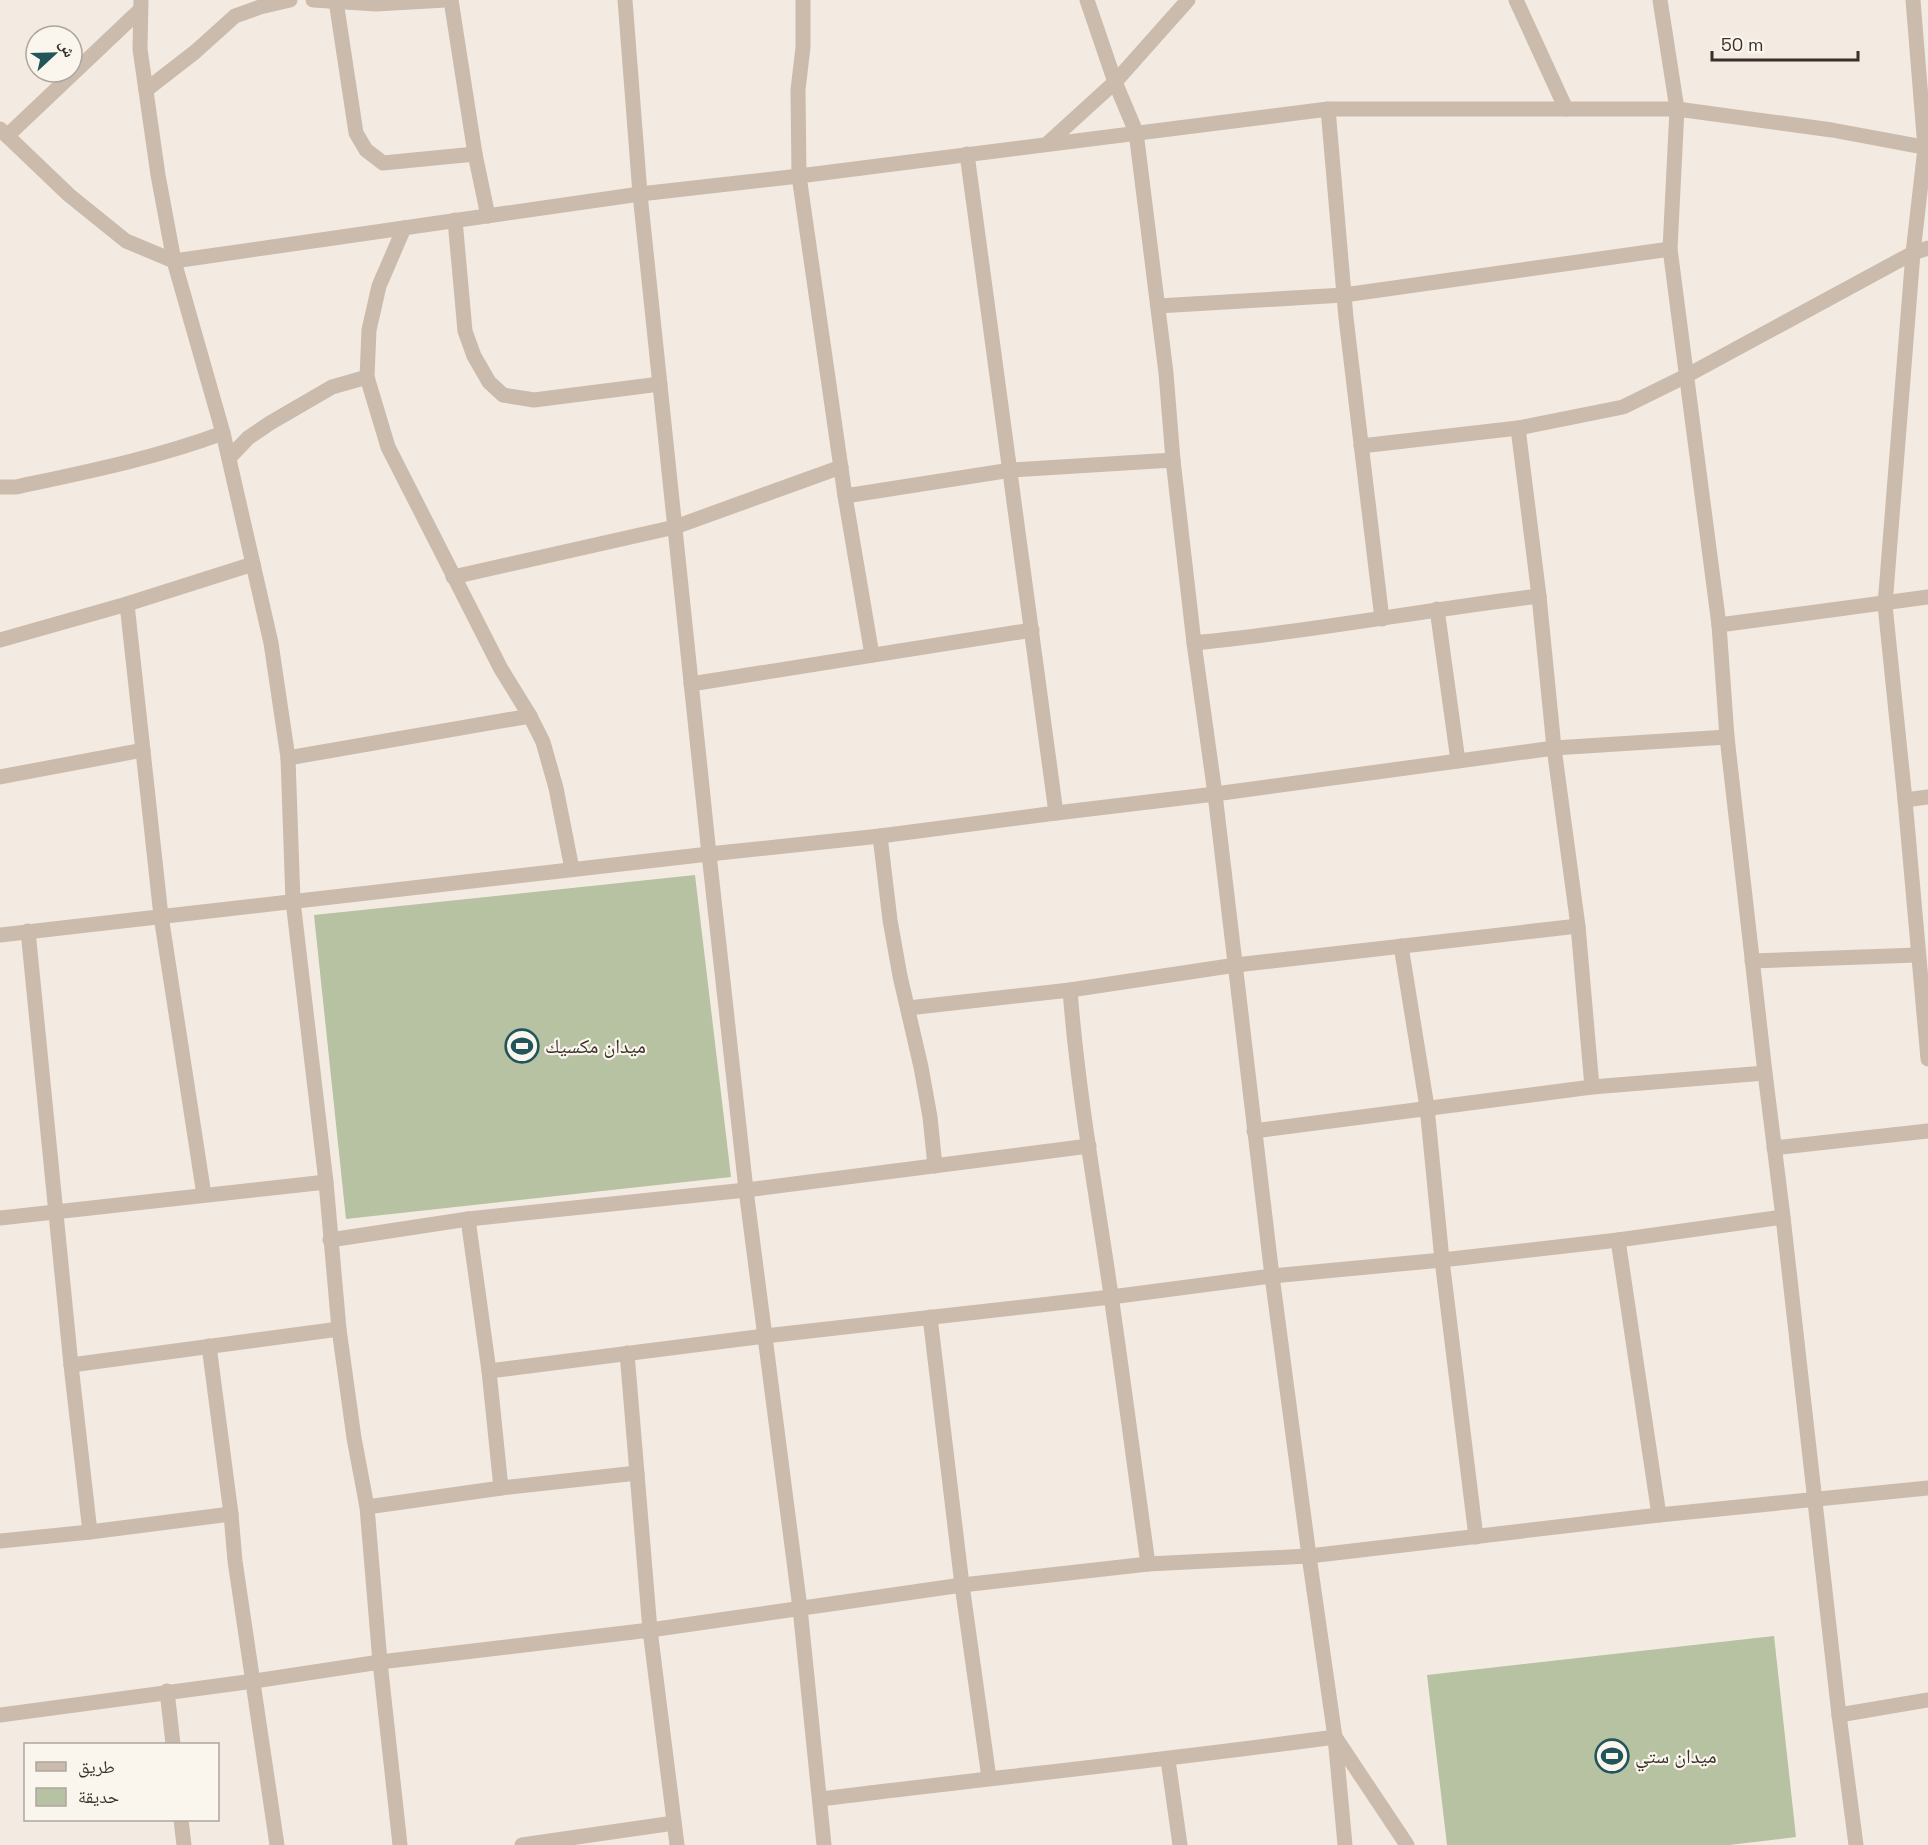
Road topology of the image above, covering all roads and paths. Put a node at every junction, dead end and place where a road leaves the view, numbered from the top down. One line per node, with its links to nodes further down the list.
1 (290, 0): 15 (street)
2 (313, 0): 12 (street)
3 (446, 0): 12 (street)
4 (451, 0): 23 (street)
5 (625, 0): 26 (street)
6 (803, 0): 25 (street)
7 (1087, 0): 14 (street)
8 (1188, 0): 14 (street)
9 (1516, 0): 17 (street)
10 (1660, 0): 18 (street)
11 (1913, 0): 22 (street)
12 (336, 2): 23 (street)
13 (141, 5): 15 (street); 19 (street)
14 (1115, 82): 20 (street); 21 (street)
15 (146, 90): 32 (street)
16 (1328, 109): 17 (street); 20 (street); 33 (street)
17 (1566, 109): 18 (street)
18 (1677, 109): 22 (street); 30 (street)
19 (4, 132): 32 (street)
20 (1136, 132): 21 (street); 34 (street)
21 (1048, 143): 24 (street)
22 (1926, 148): 31 (street)
23 (475, 154): 27 (street)
24 (967, 154): 25 (street); 44 (street)
25 (800, 176): 26 (street); 43 (street)
26 (640, 194): 27 (street); 37 (street)
27 (488, 216): 28 (street)
28 (455, 220): 29 (street); 37 (street)
29 (404, 228): 32 (street); 36 (street)
30 (1670, 249): 33 (street); 35 (street)
31 (1921, 250): 35 (street); 53 (street)
32 (174, 261): 39 (street)
33 (1344, 295): 34 (street); 40 (street)
34 (1158, 306): 42 (street)
35 (1686, 376): 38 (street); 56 (street)
36 (367, 377): 41 (street); 49 (street)
37 (660, 384): 47 (street)
38 (1518, 428): 40 (street); 50 (street)
39 (223, 433): 41 (street); 45 (street)
40 (1361, 446): 55 (street)
41 (229, 458): 48 (street)
42 (1173, 460): 44 (street); 59 (street)
43 (841, 467): 46 (street); 47 (street)
44 (1011, 470): 46 (street); 57 (street)
45 (0, 487)
46 (845, 496): 60 (street)
47 (675, 527): 49 (street); 61 (street)
48 (253, 564): 52 (street); 66 (street)
49 (453, 578): 62 (street)
50 (1539, 596): 54 (street); 64 (street)
51 (1928, 597): 53 (street)
52 (127, 604): 58 (street); 65 (street)
53 (1885, 604): 56 (street); 71 (street)
54 (1437, 609): 55 (street); 67 (street)
55 (1382, 619): 59 (street)
56 (1719, 625): 63 (street)
57 (1032, 630): 60 (street); 72 (street)
58 (0, 640)
59 (1194, 643): 69 (street)
60 (872, 655): 61 (street)
61 (691, 684): 74 (street)
62 (530, 716): 66 (street); 75 (street)
63 (1727, 737): 64 (street); 83 (street)
64 (1554, 748): 67 (street); 78 (street)
65 (143, 750): 68 (street); 77 (street)
66 (288, 758): 76 (street)
67 (1458, 761): 69 (street)
68 (0, 777)
69 (1215, 794): 72 (street); 84 (street)
70 (1928, 797): 71 (street)
71 (1905, 800): 82 (street)
72 (1056, 813): 73 (street)
73 (880, 836): 74 (street); 86 (street)
74 (709, 854): 75 (street); 97 (street)
75 (573, 869): 76 (street)
76 (293, 901): 77 (street); 96 (street)
77 (161, 916): 79 (street); 98 (street)
78 (1578, 926): 81 (street); 89 (street)
79 (28, 931): 80 (street); 99 (street)
80 (0, 935)
81 (1401, 946): 84 (street); 90 (street)
82 (1918, 955): 83 (street); 87 (street)
83 (1752, 961): 88 (street)
84 (1236, 965): 85 (street); 91 (street)
85 (1070, 990): 86 (street); 93 (street)
86 (908, 1008): 95 (street)
87 (1928, 1059)
88 (1765, 1073): 89 (street); 94 (street)
89 (1592, 1087): 90 (street)
90 (1427, 1107): 91 (street); 105 (street)
91 (1254, 1131): 106 (street)
92 (1928, 1131): 94 (street)
93 (1089, 1146): 95 (street); 107 (street)
94 (1774, 1148): 100 (street)
95 (935, 1166): 97 (street)
96 (326, 1182): 98 (street); 103 (street)
97 (746, 1190): 102 (street); 110 (street)
98 (204, 1195): 99 (street)
99 (56, 1212): 101 (street); 113 (street)
100 (1783, 1216): 104 (street); 118 (street)
101 (0, 1218)
102 (468, 1219): 103 (street); 114 (street)
103 (330, 1240): 109 (street)
104 (1618, 1240): 105 (street); 121 (street)
105 (1442, 1260): 106 (street); 123 (street)
106 (1272, 1276): 107 (street); 125 (street)
107 (1111, 1297): 108 (street); 126 (street)
108 (930, 1317): 110 (street); 127 (street)
109 (339, 1329): 111 (street); 119 (street)
110 (765, 1336): 112 (street); 128 (street)
111 (209, 1346): 113 (street); 120 (street)
112 (627, 1353): 114 (street); 115 (street)
113 (71, 1365): 122 (street)
114 (489, 1371): 116 (street)
115 (637, 1473): 116 (street); 129 (street)
116 (501, 1488): 119 (street)
117 (1928, 1488): 118 (street)
118 (1815, 1498): 121 (street); 135 (street)
119 (367, 1507): 130 (street)
120 (231, 1514): 122 (street); 131 (street)
121 (1659, 1515): 123 (street)
122 (90, 1532): 124 (street)
123 (1476, 1537): 125 (street)
124 (0, 1541)
125 (1308, 1556): 126 (street); 136 (street)
126 (1148, 1564): 127 (street)
127 (962, 1585): 128 (street); 139 (street)
128 (800, 1608): 129 (street); 140 (street)
129 (650, 1630): 130 (street); 142 (street)
130 (380, 1662): 131 (street); 145 (street)
131 (254, 1681): 132 (street); 144 (street)
132 (167, 1691): 134 (street); 137 (street)
133 (1928, 1700): 135 (street)
134 (0, 1715)
135 (1839, 1715): 152 (street)
136 (1335, 1737): 138 (street); 150 (street); 151 (street)
137 (173, 1743)
138 (1168, 1760): 139 (street); 149 (street)
139 (989, 1778): 140 (street)
140 (820, 1799): 148 (street)
141 (181, 1821): 143 (street)
142 (674, 1824): 146 (street); 147 (street)
143 (184, 1845)
144 (277, 1845)
145 (400, 1845)
146 (522, 1845)
147 (677, 1845)
148 (824, 1845)
149 (1180, 1845)
150 (1346, 1845)
151 (1407, 1845)
152 (1856, 1845)

